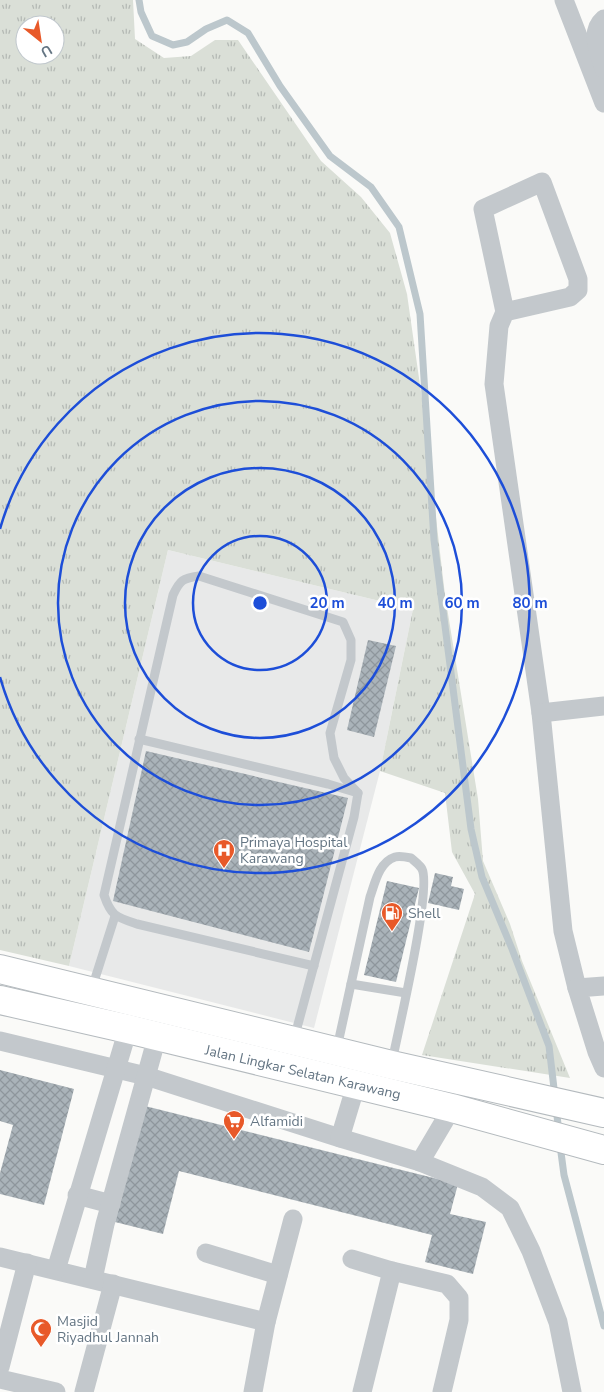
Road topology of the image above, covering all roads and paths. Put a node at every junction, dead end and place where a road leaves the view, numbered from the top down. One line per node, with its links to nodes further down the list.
1 (564, 0): 4 (street)
2 (604, 19): 3 (street)
3 (604, 68)
4 (604, 103)
5 (505, 312): 5 (street); 7 (street)
6 (604, 706): 7 (street)
7 (541, 713): 15 (street)
8 (139, 739): 9 (lane); 9 (lane); 10 (lane)
9 (358, 793): 11 (lane)
10 (115, 916): 11 (lane); 16 (lane)
11 (314, 966): 22 (lane)
12 (0, 969): 16 (main road, Jalan Lingkar Selatan Karawang)
13 (351, 984): 17 (lane); 17 (lane); 23 (lane)
14 (604, 986): 15 (street)
15 (576, 988): 25 (street)
16 (91, 991): 22 (main road, Jalan Lingkar Selatan Karawang)
17 (406, 994): 24 (lane)
18 (0, 1000): 19 (main road, Jalan Lingkar Selatan Karawang)
19 (128, 1029): 20 (main road, Jalan Lingkar Selatan Karawang); 26 (street)
20 (157, 1037): 27 (street); 28 (main road, Jalan Lingkar Selatan Karawang)
21 (0, 1041): 26 (street)
22 (293, 1041): 23 (main road, Jalan Lingkar Selatan Karawang)
23 (336, 1051): 24 (main road, Jalan Lingkar Selatan Karawang)
24 (392, 1065): 30 (main road, Jalan Lingkar Selatan Karawang)
25 (604, 1068)
26 (116, 1069): 27 (street); 34 (street)
27 (146, 1076): 31 (street); 35 (street)
28 (356, 1084): 29 (main road, Jalan Lingkar Selatan Karawang); 31 (street)
29 (452, 1108): 32 (main road, Jalan Lingkar Selatan Karawang); 33 (street)
30 (598, 1111)
31 (340, 1138): 33 (street)
32 (603, 1150)
33 (420, 1162): 54 (street)
34 (77, 1195): 35 (street); 41 (street)
35 (110, 1204): 44 (street)
36 (292, 1219): 43 (street)
37 (206, 1253): 43 (street)
38 (0, 1257): 40 (street)
39 (352, 1260): 42 (street)
40 (27, 1263): 41 (street); 47 (street)
41 (56, 1270): 44 (street)
42 (392, 1271): 52 (street); 53 (street)
43 (278, 1275): 46 (street)
44 (94, 1279): 45 (street)
45 (114, 1284): 46 (street); 50 (street)
46 (266, 1322): 51 (street)
47 (0, 1368)
48 (0, 1379): 49 (street)
49 (46, 1391)
50 (84, 1392)
51 (253, 1392)
52 (362, 1392)
53 (442, 1392)
54 (572, 1392)

